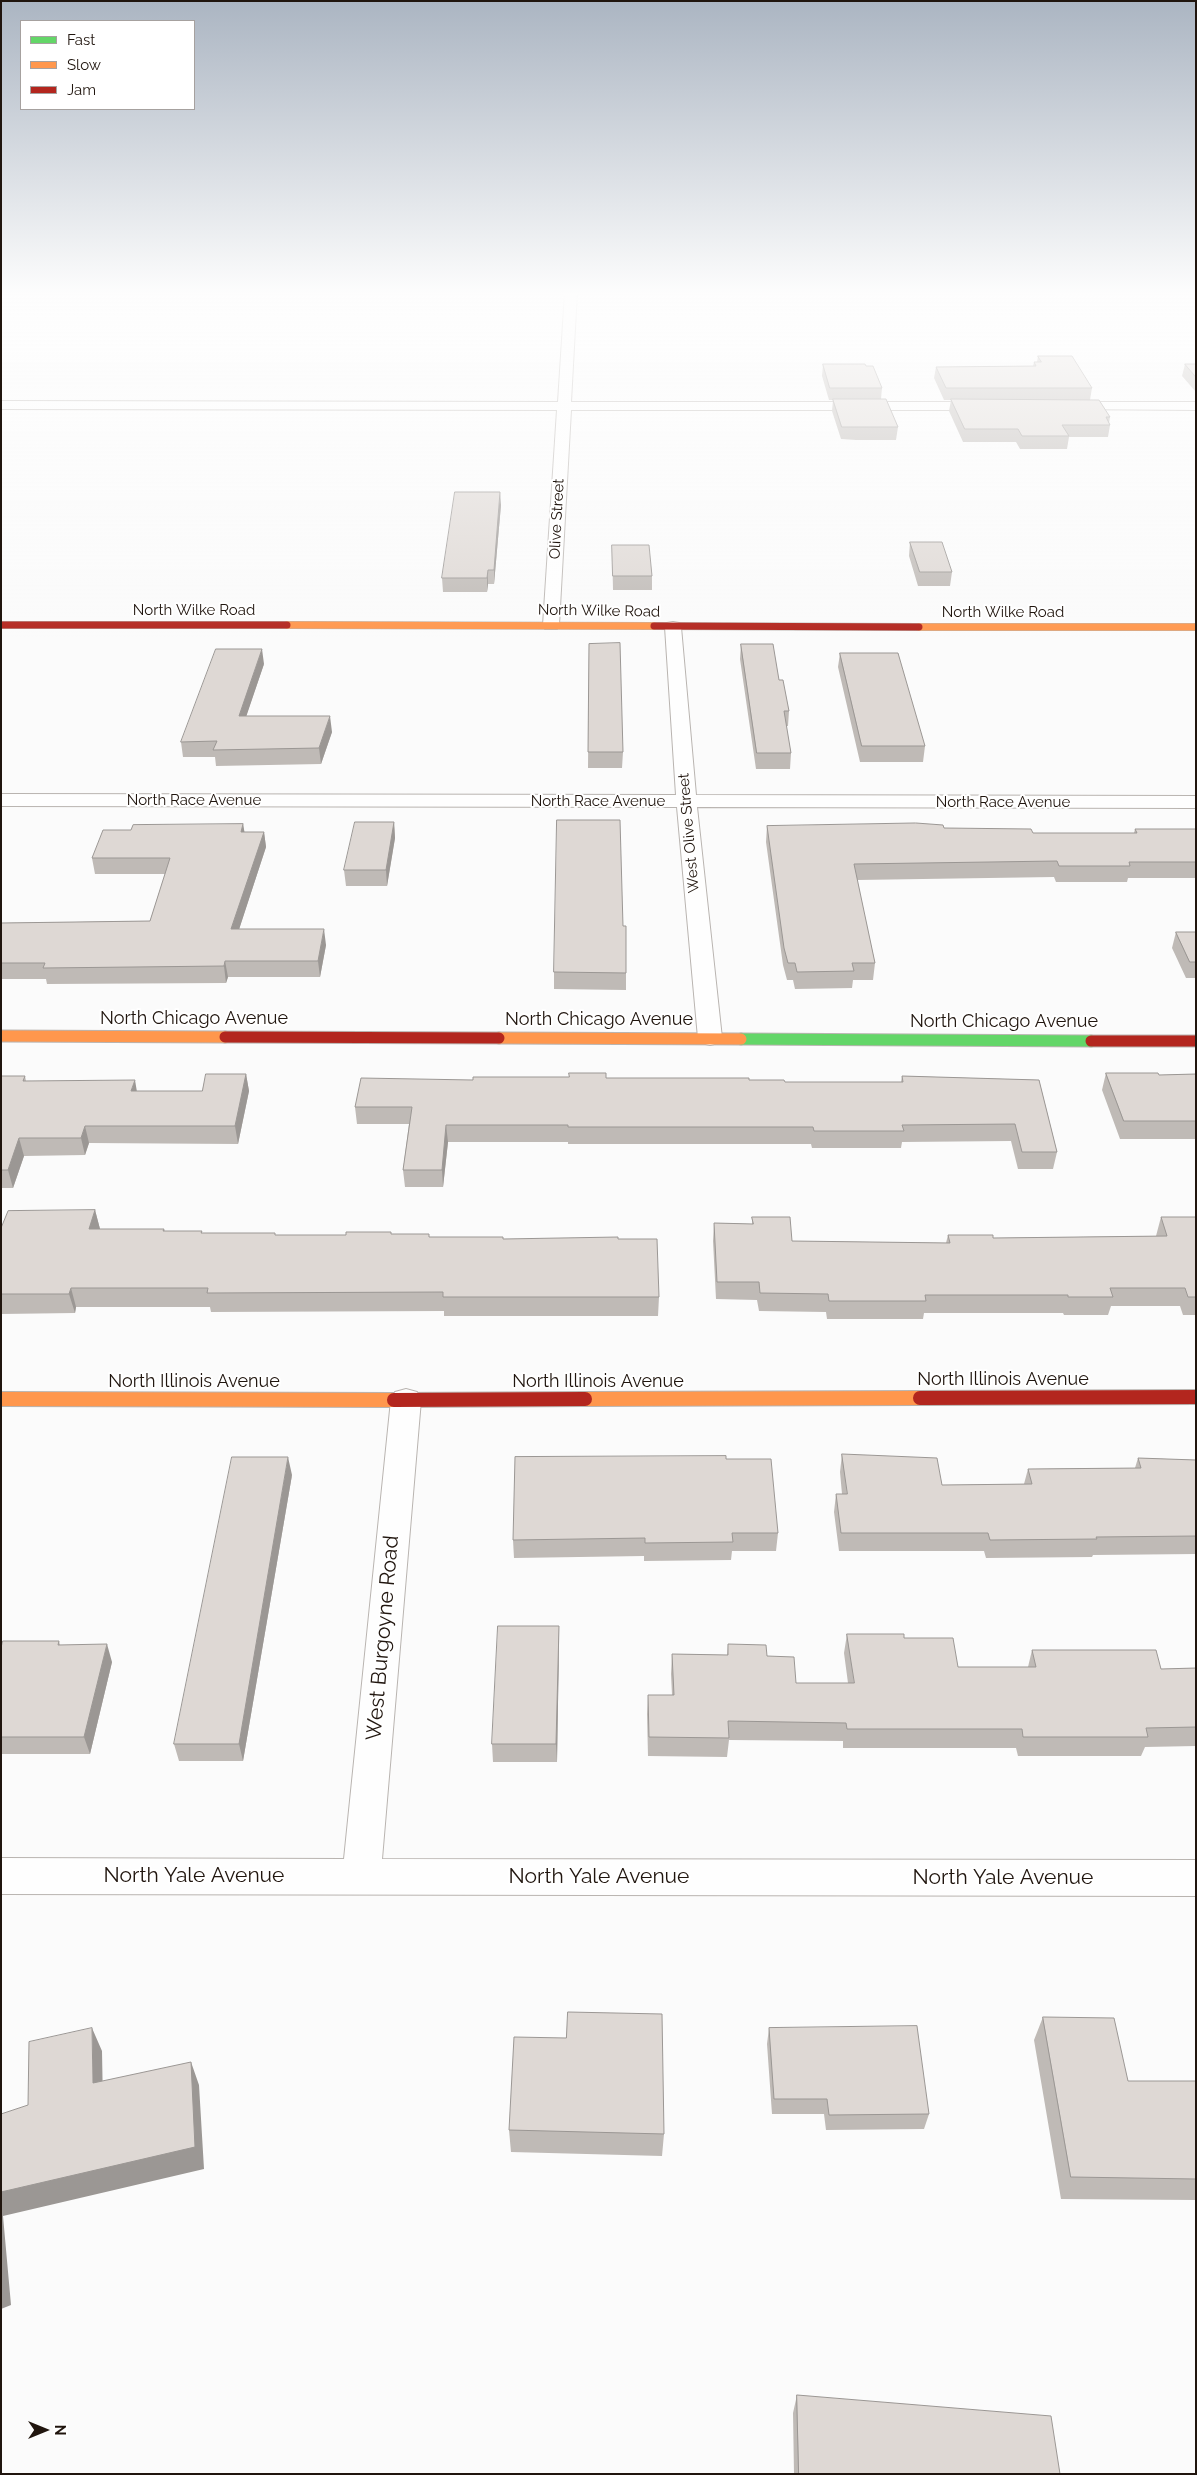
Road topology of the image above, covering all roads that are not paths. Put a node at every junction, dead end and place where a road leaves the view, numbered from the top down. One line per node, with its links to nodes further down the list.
1 (564, 408): 3 (street, Olive Street)
2 (1, 625): 3 (street, North Wilke Road)
3 (551, 625): 4 (street, North Wilke Road)
4 (673, 627): 5 (street, North Wilke Road); 7 (street, West Olive Street)
5 (1196, 627)
6 (1, 800): 7 (street, North Race Avenue)
7 (686, 801): 8 (street, North Race Avenue); 10 (street, West Olive Street)
8 (1196, 802)
9 (1, 1036): 10 (street, North Chicago Avenue)
10 (710, 1038): 11 (street, North Chicago Avenue)
11 (1196, 1041)
12 (1196, 1397): 14 (street, North Illinois Avenue)
13 (1, 1399): 14 (street, North Illinois Avenue)
14 (406, 1400): 16 (street, West Burgoyne Road)
15 (1, 1876): 16 (street, North Yale Avenue)
16 (361, 1876): 17 (street, North Yale Avenue)
17 (1196, 1878)

